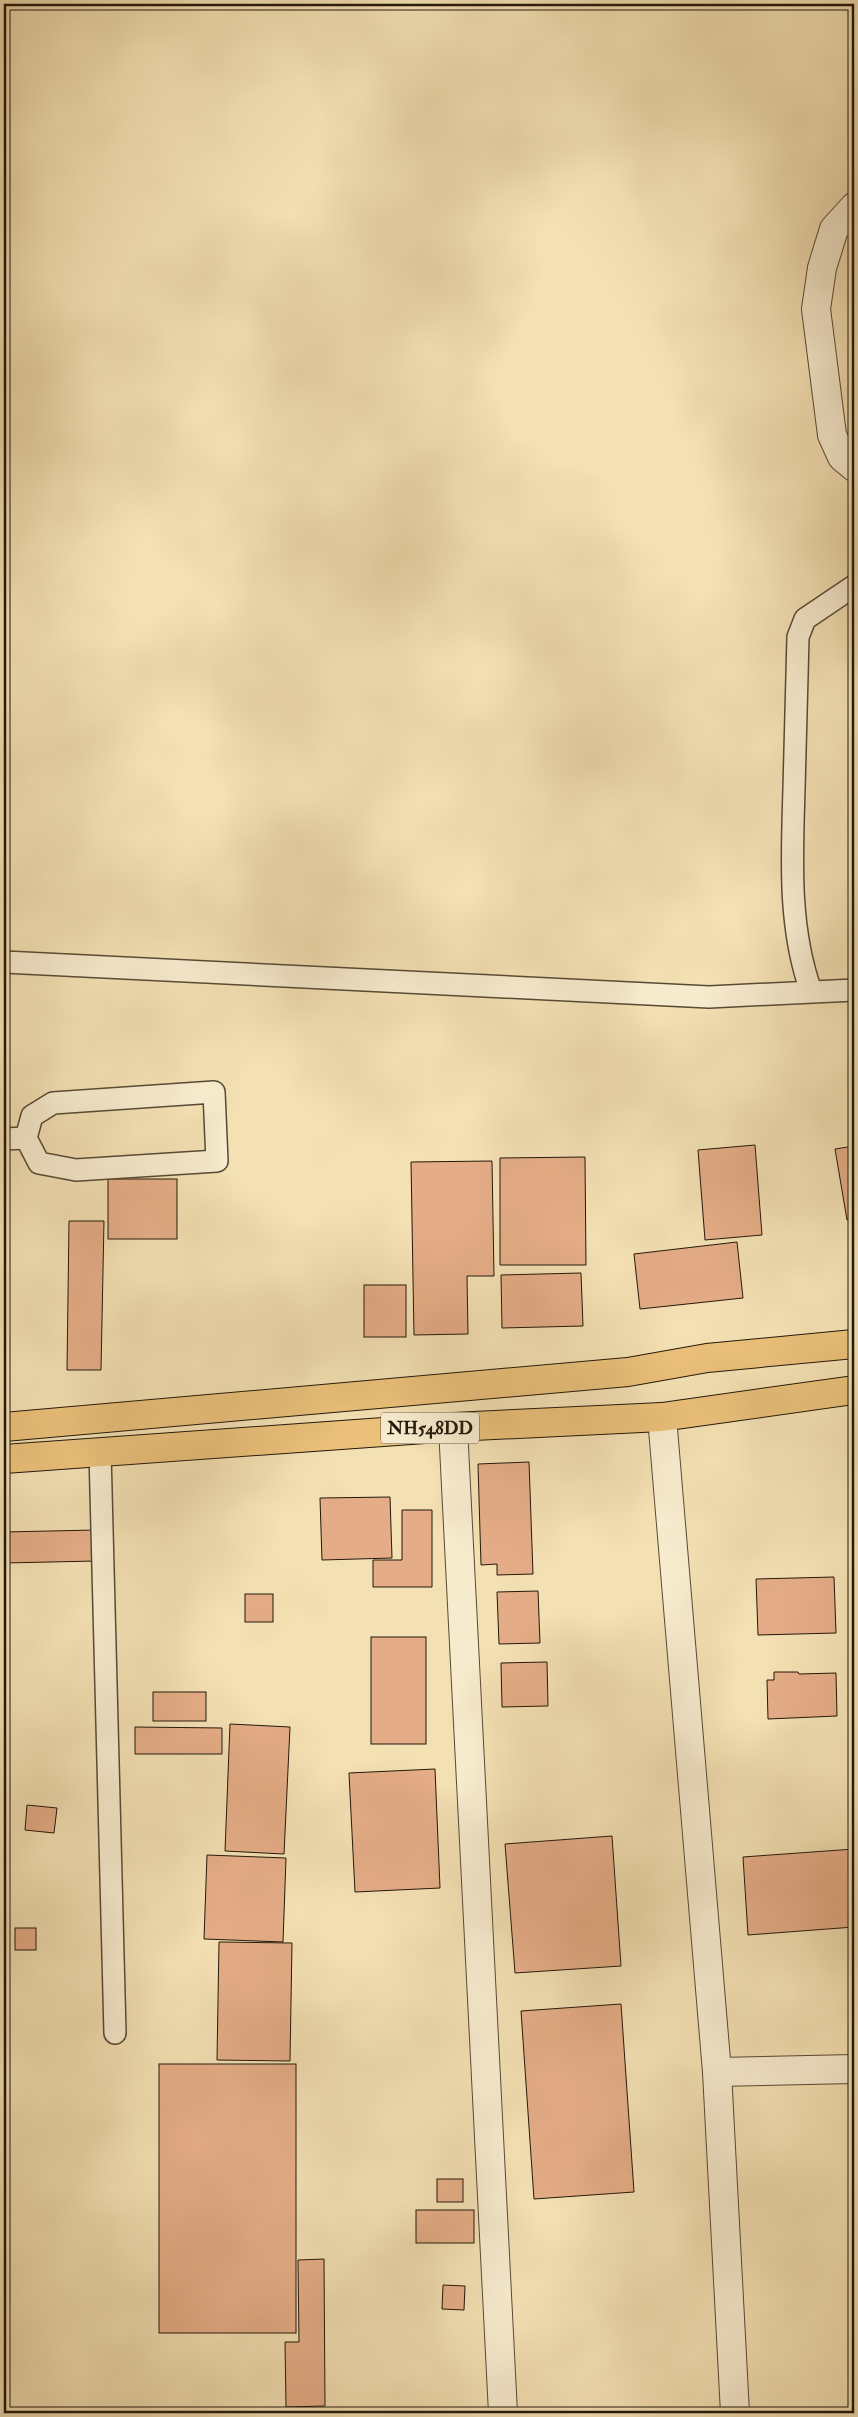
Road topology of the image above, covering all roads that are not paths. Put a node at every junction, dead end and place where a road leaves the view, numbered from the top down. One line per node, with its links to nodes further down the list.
1 (854, 207): 2 (street)
2 (854, 467)
3 (854, 586): 6 (lane)
4 (4, 962): 6 (lane)
5 (854, 990): 6 (lane)
6 (811, 991)
7 (26, 1138): 7 (lane); 8 (lane)
8 (4, 1140)
9 (854, 1344): 13 (highway, NH548DD)
10 (854, 1390): 11 (highway, NH548DD)
11 (662, 1417): 12 (highway, NH548DD); 18 (street)
12 (453, 1426): 14 (highway, NH548DD); 19 (street)
13 (4, 1427)
14 (100, 1452): 15 (highway, NH548DD); 16 (lane)
15 (4, 1459)
16 (115, 2033)
17 (854, 2069): 18 (street)
18 (718, 2072): 20 (street)
19 (503, 2413)
20 (735, 2413)

